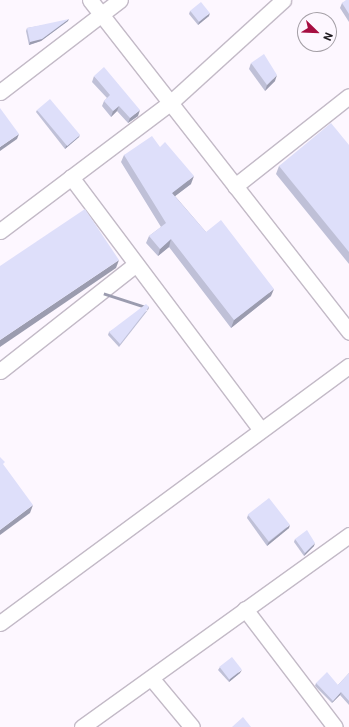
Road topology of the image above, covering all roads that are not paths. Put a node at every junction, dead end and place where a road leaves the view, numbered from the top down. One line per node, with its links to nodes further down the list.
1 (90, 0): 4 (street)
2 (120, 0): 4 (street)
3 (283, 0): 7 (street)
4 (102, 16): 5 (street); 7 (street)
5 (1, 89)
6 (349, 96): 9 (street)
7 (170, 103): 8 (street); 9 (street)
8 (71, 177): 10 (street); 11 (street)
9 (235, 186): 12 (street)
10 (0, 230)
11 (136, 264): 14 (street); 15 (street)
12 (349, 332)
13 (349, 366): 15 (street)
14 (0, 370)
15 (261, 430): 18 (street)
16 (349, 535): 17 (street)
17 (245, 609): 19 (street); 22 (street)
18 (0, 623)
19 (152, 678): 20 (street); 21 (street)
20 (82, 727)
21 (192, 727)
22 (336, 727)

